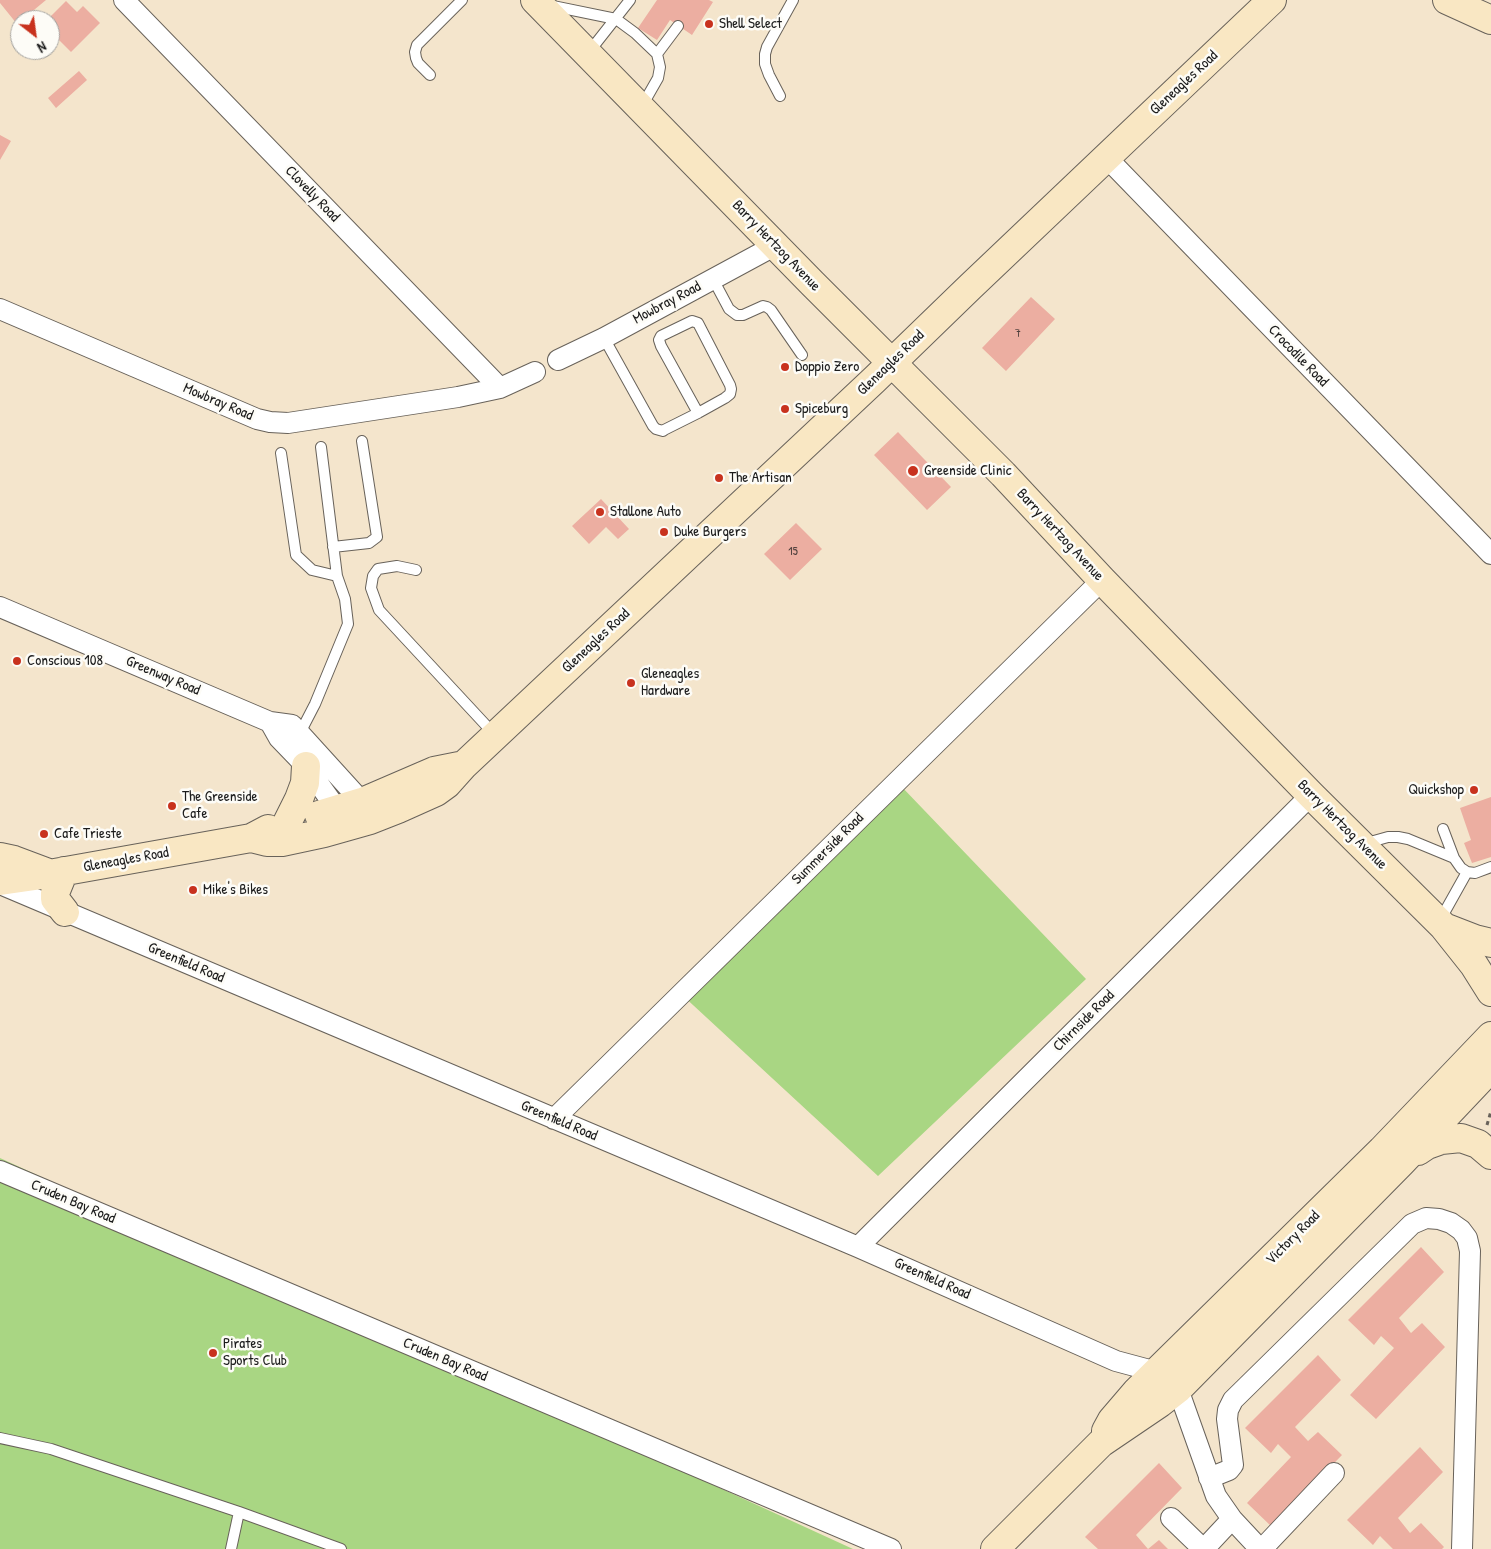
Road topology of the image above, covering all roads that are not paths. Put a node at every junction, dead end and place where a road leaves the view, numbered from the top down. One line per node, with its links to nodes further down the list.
1 (124, 0): 25 (street, Clovelly Road)
2 (462, 0): 13 (lane)
3 (630, 0): 8 (lane)
4 (793, 0): 14 (lane)
5 (1272, 0): 16 (main road, Gleneagles Road)
6 (1447, 0): 9 (main road)
7 (536, 1): 8 (lane); 11 (main road, Barry Hertzog Avenue)
8 (616, 19): 11 (lane); 12 (lane)
9 (1491, 20)
10 (678, 26): 12 (lane)
11 (588, 53): 15 (main road, Barry Hertzog Avenue)
12 (658, 54): 15 (lane)
13 (430, 75)
14 (780, 96)
15 (641, 109): 17 (main road, Barry Hertzog Avenue)
16 (1106, 157): 23 (main road, Gleneagles Road); 31 (street, Crocodile Road)
17 (776, 245): 18 (street, Mowbray Road); 23 (main road, Barry Hertzog Avenue)
18 (713, 279): 20 (street, Mowbray Road); 21 (lane)
19 (0, 310): 25 (street, Mowbray Road)
20 (604, 338): 22 (street, Mowbray Road); 26 (lane)
21 (802, 354)
22 (558, 360)
23 (892, 363): 34 (main road, Barry Hertzog Avenue); 38 (main road, Gleneagles Road)
24 (535, 372): 25 (street, Mowbray Road)
25 (500, 388)
26 (698, 413): 26 (lane)
27 (362, 441): 30 (lane)
28 (321, 447): 30 (lane)
29 (281, 453): 33 (lane)
30 (333, 547): 33 (lane)
31 (1491, 553)
32 (416, 570): 38 (lane)
33 (337, 576): 37 (lane)
34 (1102, 580): 40 (main road, Barry Hertzog Avenue); 58 (street, Summerside Road)
35 (0, 606): 36 (street, Greenway Road)
36 (270, 722): 37 (street, Greenway Road); 39 (street)
37 (300, 733): 41 (street, Greenway Road)
38 (495, 736): 41 (main road, Gleneagles Road)
39 (306, 766): 41 (street); 42 (main road)
40 (1311, 795): 45 (main road, Barry Hertzog Avenue); 62 (street, Chirnside Road)
41 (355, 815): 42 (main road, Gleneagles Road); 44 (main road, Gleneagles Road)
42 (287, 823): 44 (main road, Gleneagles Road)
43 (1443, 829): 47 (lane)
44 (251, 838): 49 (main road, Gleneagles Road)
45 (1360, 844): 47 (lane); 53 (main road, Barry Hertzog Avenue)
46 (0, 857): 49 (main road)
47 (1454, 858): 50 (lane)
48 (1491, 867): 50 (lane)
49 (57, 872): 51 (main road, Gleneagles Road); 52 (main road)
50 (1467, 872): 53 (lane)
51 (0, 882): 52 (street, Greenfield Road)
52 (65, 912): 58 (street, Greenfield Road)
53 (1441, 924): 54 (main road); 55 (main road, Barry Hertzog Avenue)
54 (1491, 943)
55 (1491, 992)
56 (1491, 1036): 63 (main road, Victory Road)
57 (1491, 1068): 60 (main road, Victory Road)
58 (554, 1119): 62 (street, Greenfield Road)
59 (1491, 1155): 60 (main road)
60 (1402, 1162): 66 (main road, Victory Road)
61 (0, 1171): 77 (street, Cruden Bay Road)
62 (858, 1247): 64 (street, Greenfield Road)
63 (1223, 1308): 65 (main road, Victory Road); 66 (main road)
64 (1116, 1361): 65 (street, Greenfield Road); 67 (street, Greenfield Road)
65 (1157, 1372): 67 (main road, Victory Road)
66 (1178, 1389): 68 (main road, Victory Road); 71 (street)
67 (1136, 1392): 68 (main road, Victory Road)
68 (1104, 1436): 78 (main road, Victory Road)
69 (0, 1438): 72 (lane)
70 (1334, 1473): 80 (street)
71 (1209, 1478): 74 (street); 81 (street)
72 (239, 1512): 75 (lane); 76 (lane)
73 (1171, 1518): 79 (street)
74 (1232, 1519): 79 (street); 80 (street)
75 (230, 1549)
76 (341, 1549)
77 (891, 1549)
78 (995, 1549)
79 (1203, 1549)
80 (1261, 1549)
81 (1462, 1549)

